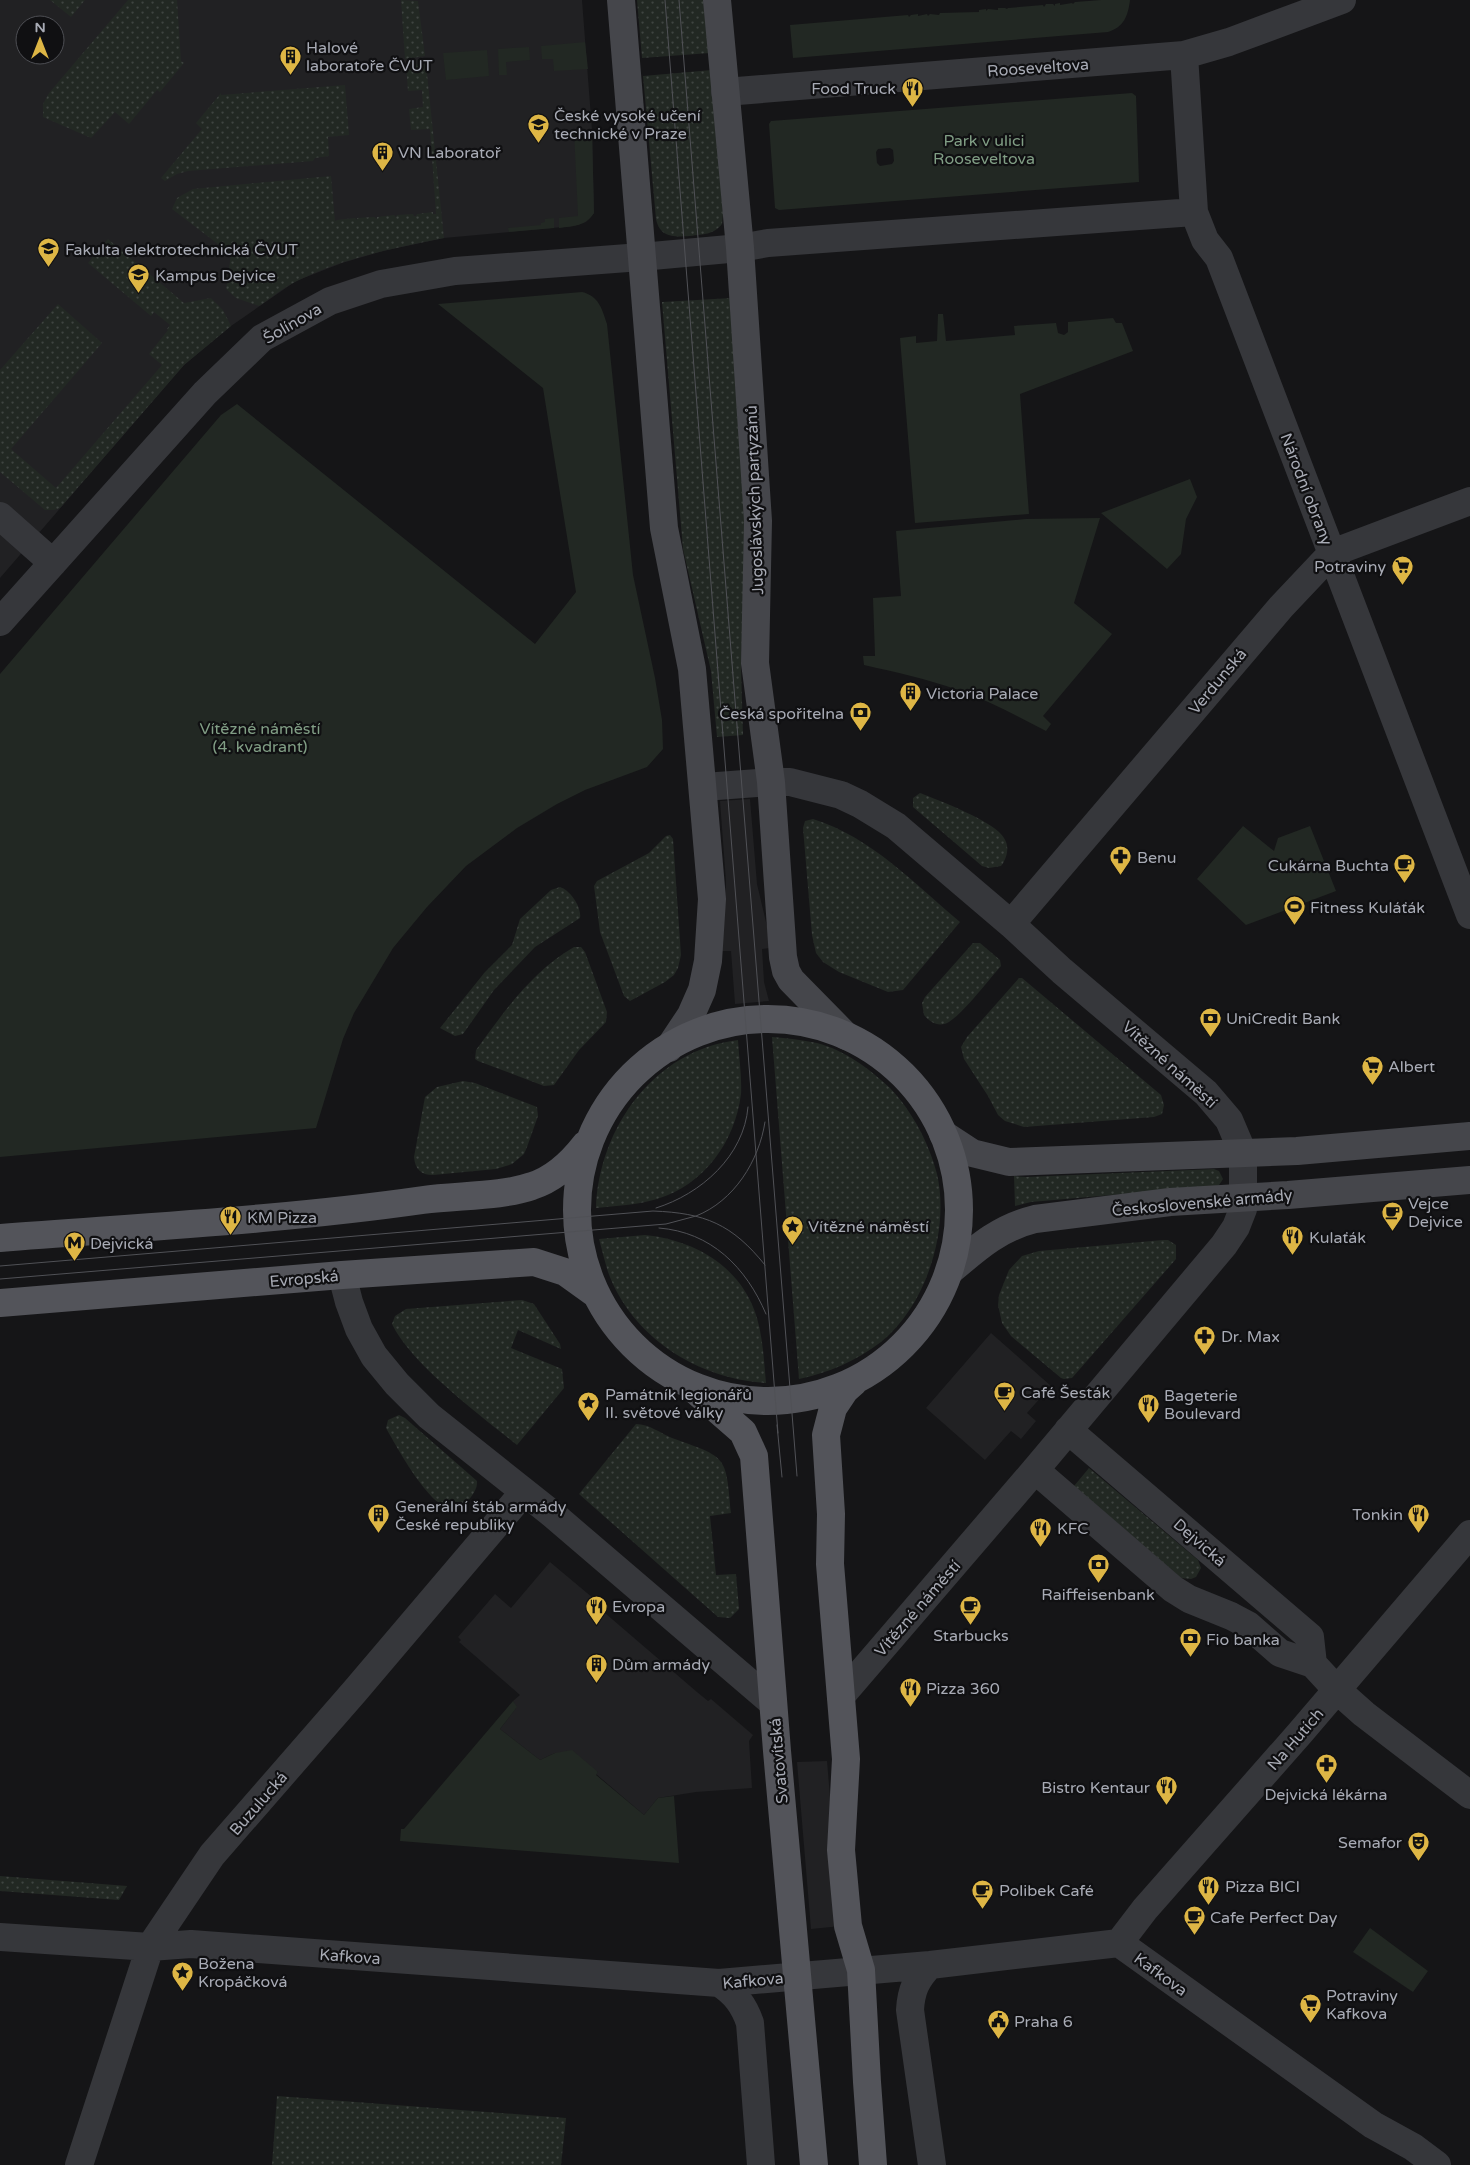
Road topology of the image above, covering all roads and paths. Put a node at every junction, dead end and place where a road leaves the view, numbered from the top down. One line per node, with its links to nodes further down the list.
1 (621, 0): 8 (main road)
2 (718, 0): 5 (main road, Jugoslávských partyzánů)
3 (1342, 0): 4 (street, Rooseveltova)
4 (1184, 55): 5 (street, Rooseveltova); 6 (street, Národní obrany)
5 (725, 92): 7 (main road, Jugoslávských partyzánů)
6 (1194, 212): 7 (street); 11 (street, Národní obrany)
7 (740, 248): 8 (street, Šolínova); 14 (main road, Jugoslávských partyzánů)
8 (641, 257): 12 (street, Šolínova); 15 (main road)
9 (1470, 501): 11 (street, Verdunská)
10 (0, 516): 12 (street)
11 (1332, 553): 16 (street, Národní obrany); 17 (street, Verdunská)
12 (53, 563): 13 (street, Šolínova)
13 (5, 607)
14 (771, 782): 15 (street, Vítězné náměstí); 17 (street, Vítězné náměstí); 18 (main road, Jugoslávských partyzánů)
15 (704, 787): 19 (main road)
16 (1470, 915)
17 (1011, 924): 23 (street, Vítězné náměstí)
18 (846, 1036): 19 (main road); 20 (main road)
19 (669, 1048): 22 (main road)
20 (943, 1134): 23 (main road); 27 (main road)
21 (1470, 1136): 23 (main road)
22 (587, 1142): 26 (main road); 29 (main road)
23 (1242, 1153): 25 (street, Vítězné náměstí)
24 (1470, 1180): 25 (main road, Československé armády)
25 (1243, 1198): 27 (main road, Československé armády); 33 (street, Vítězné náměstí)
26 (0, 1238)
27 (950, 1271): 31 (main road)
28 (342, 1275): 29 (main road, Evropská); 30 (main road, Evropská); 35 (street)
29 (599, 1296): 32 (main road)
30 (0, 1303)
31 (854, 1382): 32 (main road); 39 (main road)
32 (688, 1383): 40 (main road, Svatovítská)
33 (1068, 1430): 34 (street, Vítězné náměstí); 37 (street, Dejvická)
34 (1035, 1470): 37 (street); 39 (street, Vítězné náměstí)
35 (524, 1492): 40 (street); 44 (street, Buzulucká)
36 (1470, 1534): 38 (street, Na Hutích)
37 (1313, 1664): 38 (street)
38 (1337, 1690): 41 (street); 43 (street, Na Hutích)
39 (842, 1696): 46 (main road)
40 (773, 1703): 47 (main road, Svatovítská)
41 (1470, 1794)
42 (0, 1937): 44 (street, Kafkova)
43 (1119, 1943): 45 (street, Kafkova); 49 (street, Kafkova)
44 (150, 1947): 48 (street, Kafkova); 50 (street, Buzulucká)
45 (930, 1965): 46 (street, Kafkova); 54 (street)
46 (861, 1970): 47 (street, Kafkova); 53 (main road)
47 (798, 1976): 48 (street, Kafkova); 52 (main road, Svatovítská)
48 (719, 1983): 51 (street)
49 (1406, 2156): 55 (street, Kafkova)
50 (79, 2165)
51 (761, 2165)
52 (814, 2165)
53 (873, 2165)
54 (932, 2165)
55 (1437, 2165)

